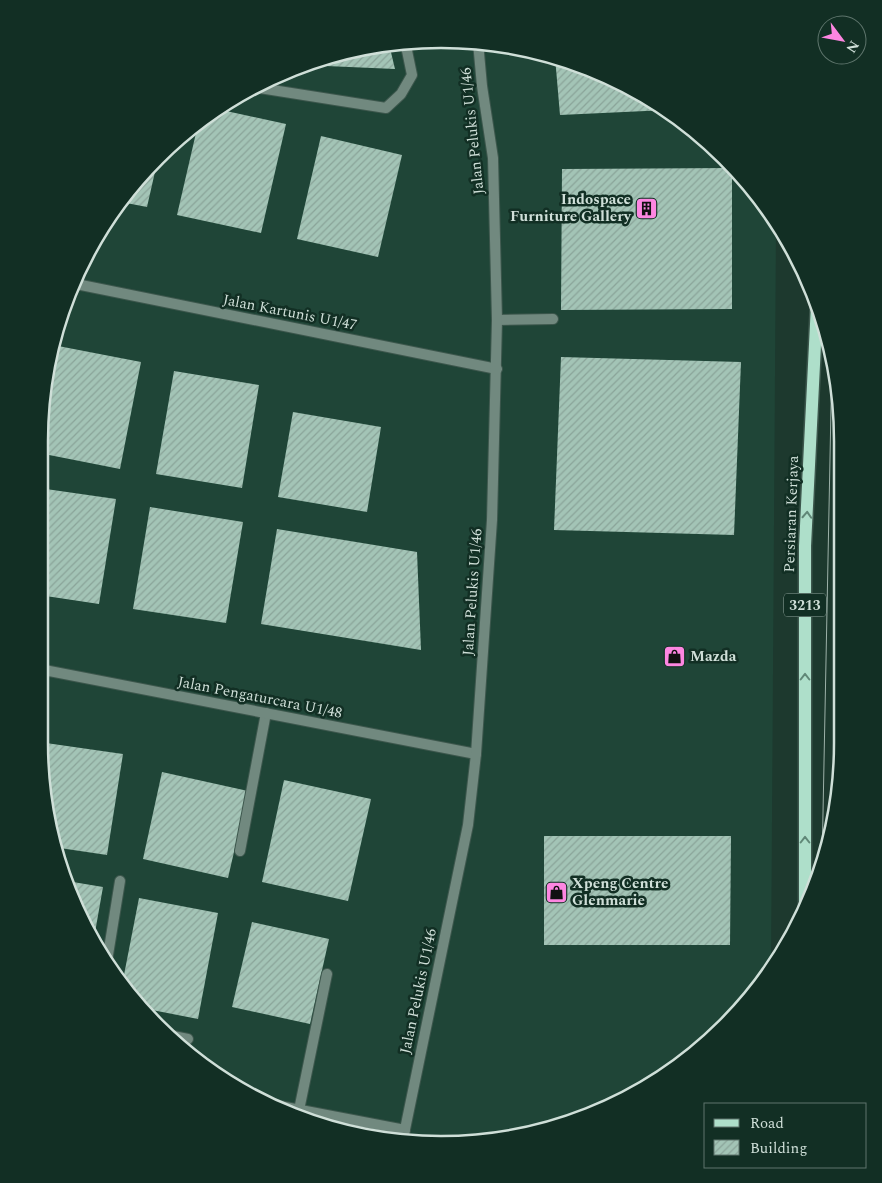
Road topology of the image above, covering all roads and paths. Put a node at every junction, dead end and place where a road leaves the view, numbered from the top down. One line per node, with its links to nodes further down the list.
1 (407, 49): 3 (street)
2 (479, 49): 6 (street, Jalan Pelukis U1/46)
3 (265, 89)
4 (80, 285): 8 (street, Jalan Kartunis U1/47)
5 (553, 319): 6 (street)
6 (497, 320): 8 (street, Jalan Pelukis U1/46)
7 (816, 322): 14 (main road, Persiaran Kerjaya / 3213, one-way to 7)
8 (497, 369): 11 (street, Jalan Pelukis U1/46)
9 (48, 671): 10 (street, Jalan Pengaturcara U1/48)
10 (266, 713): 11 (street, Jalan Pengaturcara U1/48); 12 (street)
11 (476, 754): 22 (street, Jalan Pelukis U1/46)
12 (240, 851)
13 (120, 881): 15 (street)
14 (805, 893)
15 (108, 952)
16 (327, 974): 19 (street)
17 (182, 1038): 18 (street)
18 (188, 1039)
19 (300, 1110)
20 (303, 1111): 21 (street)
21 (401, 1133)
22 (404, 1134)

